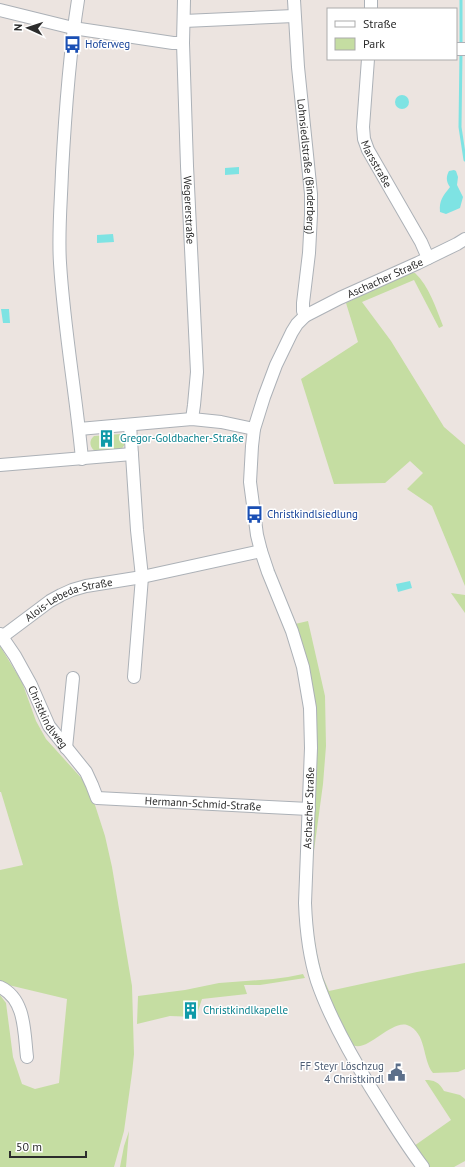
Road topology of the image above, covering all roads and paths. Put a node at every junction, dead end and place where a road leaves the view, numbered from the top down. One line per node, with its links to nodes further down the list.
1 (78, 0): 7 (street)
2 (184, 0): 6 (street, Wegererstraße)
3 (294, 0): 5 (street, Lohnsiedlstraße (Binderberg))
4 (0, 10): 7 (street)
5 (294, 16): 6 (street); 12 (street, Lohnsiedlstraße (Binderberg))
6 (184, 21): 8 (street, Wegererstraße)
7 (73, 28): 8 (street); 15 (street)
8 (183, 43): 13 (street, Wegererstraße)
9 (368, 60): 11 (street, Marsstraße)
10 (465, 239): 11 (street, Aschacher Straße)
11 (428, 258): 12 (street, Aschacher Straße)
12 (306, 316): 16 (street, Aschacher Straße)
13 (192, 419): 14 (street); 16 (street)
14 (130, 425): 15 (street); 17 (street)
15 (79, 429): 18 (street)
16 (254, 429): 20 (street, Aschacher Straße)
17 (132, 454): 18 (street); 21 (street)
18 (82, 459): 19 (street)
19 (0, 465)
20 (260, 550): 21 (street); 27 (street, Aschacher Straße)
21 (142, 577): 22 (street, Alois-Lebeda-Straße); 23 (street)
22 (1, 635): 25 (street, Christkindlweg)
23 (134, 676)
24 (72, 678): 25 (street)
25 (66, 748): 26 (street, Christkindlweg)
26 (97, 798): 27 (street, Hermann-Schmid-Straße)
27 (309, 809): 30 (street, Aschacher Straße)
28 (0, 987): 29 (street)
29 (26, 1057)
30 (423, 1167)

